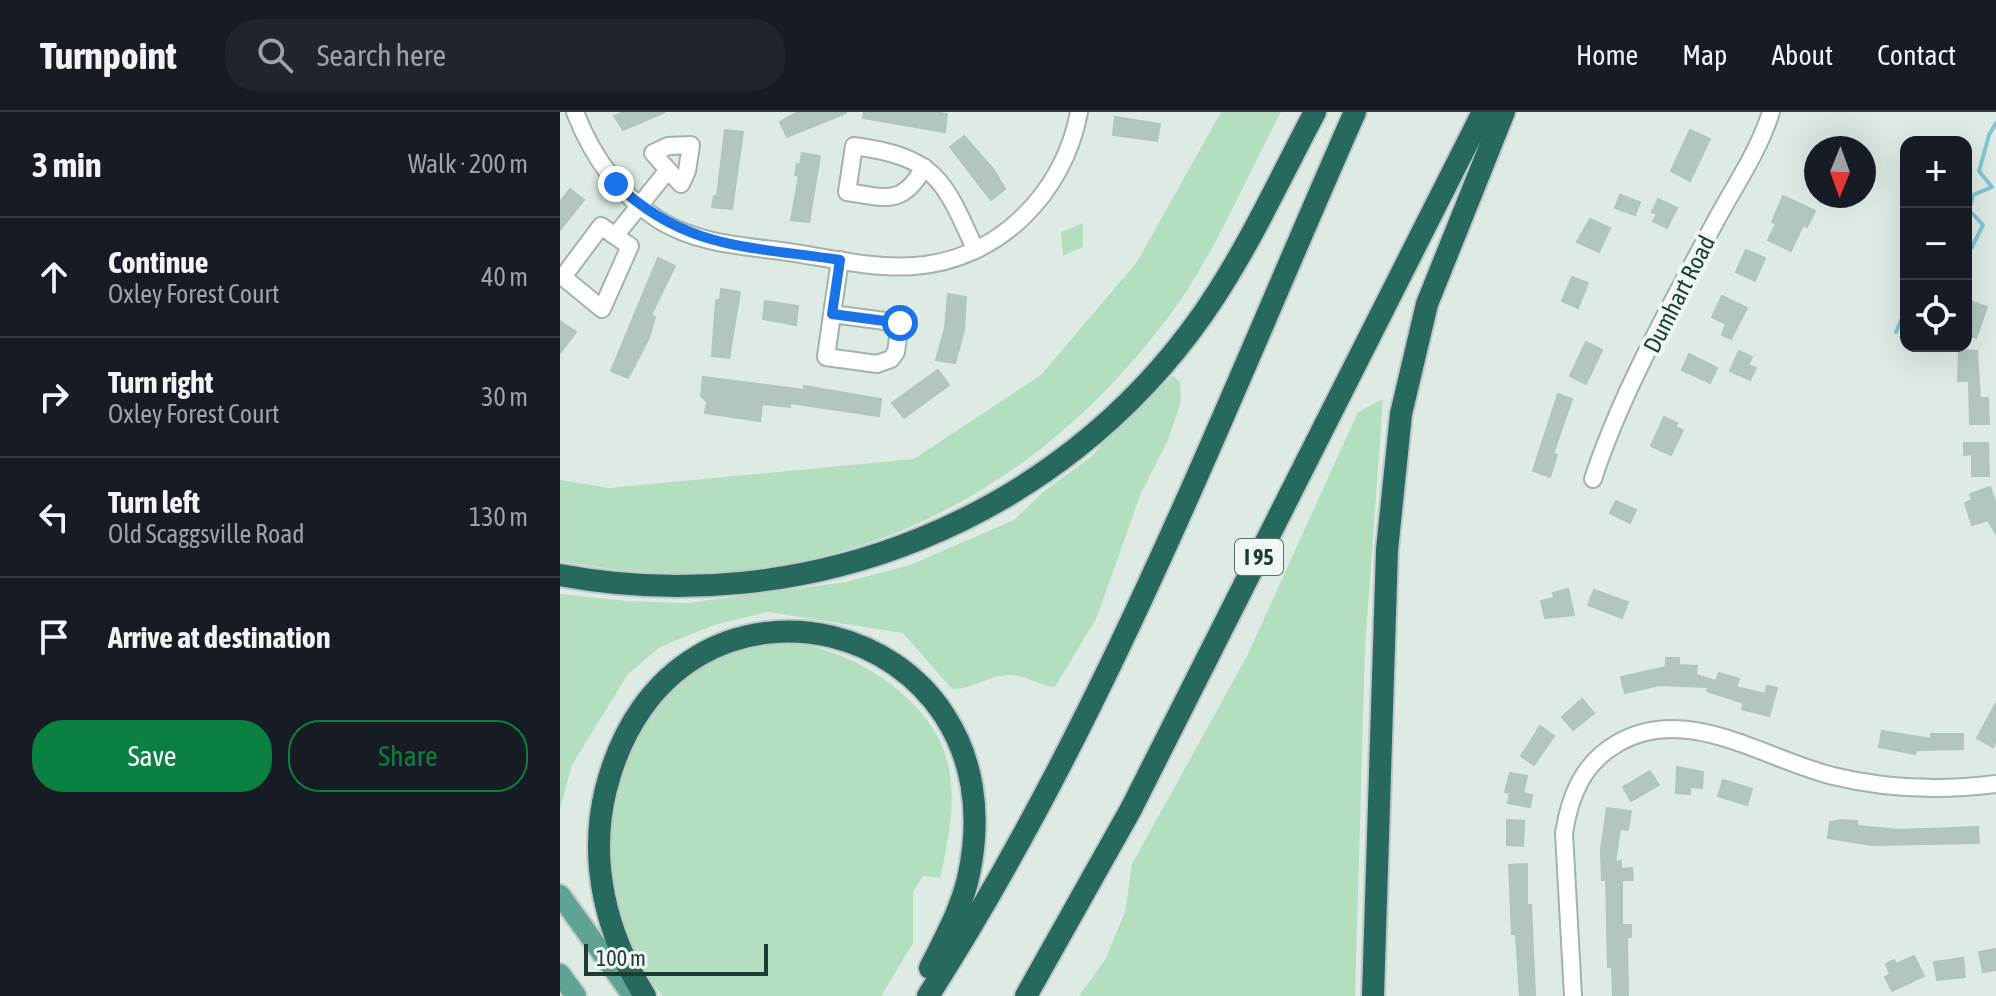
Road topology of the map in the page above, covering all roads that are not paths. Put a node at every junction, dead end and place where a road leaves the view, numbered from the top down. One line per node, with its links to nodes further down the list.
1 (575, 112): 10 (street)
2 (1079, 112): 12 (street)
3 (1315, 112): 16 (highway)
4 (1355, 112): 24 (highway)
5 (1483, 112): 25 (highway, I 95)
6 (1504, 112): 26 (highway)
7 (1771, 112): 15 (street, Dumhart Road)
8 (924, 167): 8 (street); 12 (street)
9 (668, 170): 10 (street)
10 (638, 205): 11 (street); 13 (street)
11 (615, 236): 11 (street)
12 (975, 249): 13 (street)
13 (840, 260): 14 (street)
14 (832, 314): 14 (street)
15 (1593, 479)
16 (560, 575)
17 (1996, 784): 27 (street)
18 (560, 895): 21 (main road)
19 (560, 974): 20 (main road)
20 (576, 996)
21 (633, 996)
22 (645, 996): 23 (highway)
23 (916, 996)
24 (928, 996)
25 (1026, 996)
26 (1373, 996)
27 (1573, 996)

